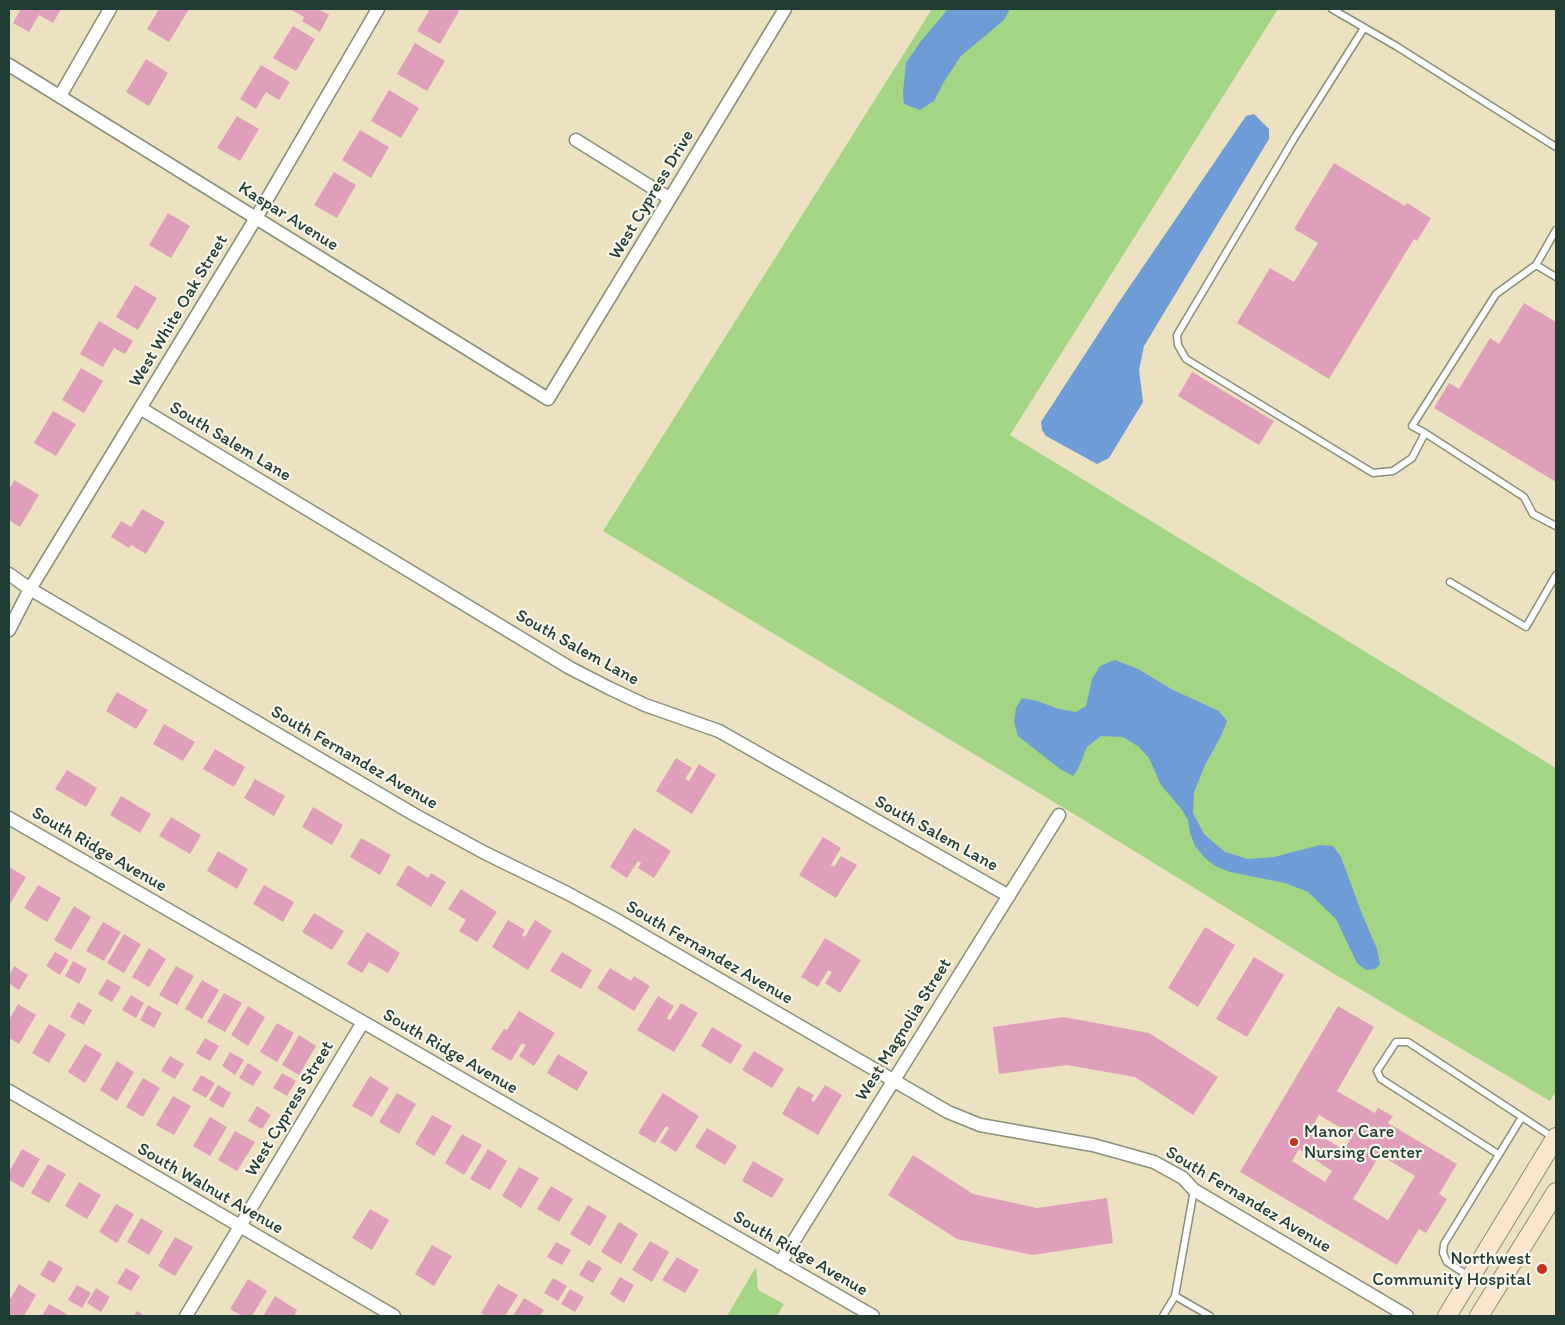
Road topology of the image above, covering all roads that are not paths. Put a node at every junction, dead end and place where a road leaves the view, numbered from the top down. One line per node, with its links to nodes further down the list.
1 (110, 9): 7 (street)
2 (378, 9): 11 (street, West White Oak Street)
3 (785, 9): 10 (street, West Cypress Drive)
4 (1332, 9): 5 (lane)
5 (1364, 28): 9 (lane); 17 (lane)
6 (9, 65): 7 (street, Kaspar Avenue)
7 (60, 96): 11 (street, Kaspar Avenue)
8 (576, 140): 10 (street)
9 (1556, 148)
10 (669, 198): 15 (street, West Cypress Drive)
11 (256, 218): 15 (street, Kaspar Avenue); 16 (street, West White Oak Street)
12 (1556, 230): 13 (lane)
13 (1536, 265): 14 (lane); 17 (lane)
14 (1556, 277)
15 (548, 399)
16 (140, 408): 22 (street, West White Oak Street); 26 (street, South Salem Lane)
17 (1425, 433): 18 (lane)
18 (1556, 526)
19 (9, 574): 22 (street, South Fernandez Avenue)
20 (1556, 575): 21 (lane)
21 (1450, 582)
22 (30, 589): 23 (street, West White Oak Street); 28 (street, South Fernandez Avenue)
23 (9, 630)
24 (1059, 815): 26 (street, West Magnolia Street)
25 (9, 818): 27 (street, South Ridge Avenue)
26 (1009, 896): 28 (street, West Magnolia Street)
27 (363, 1022): 35 (street, West Cypress Street); 36 (street, South Ridge Avenue)
28 (893, 1080): 33 (street, South Fernandez Avenue); 36 (street, West Magnolia Street)
29 (9, 1091): 35 (street, South Walnut Avenue)
30 (1522, 1117): 31 (lane); 32 (lane); 32 (lane)
31 (1556, 1138): 37 (main road)
32 (1498, 1154): 37 (lane)
33 (1194, 1190): 38 (lane); 44 (street, South Fernandez Avenue)
34 (1556, 1192): 46 (main road)
35 (240, 1227): 39 (street, West Cypress Street); 40 (street, South Walnut Avenue)
36 (780, 1263): 41 (street, South Ridge Avenue)
37 (1471, 1277): 45 (main road)
38 (1175, 1296): 42 (lane); 43 (lane)
39 (186, 1316)
40 (394, 1316)
41 (873, 1316)
42 (1163, 1316)
43 (1210, 1316)
44 (1407, 1316)
45 (1447, 1316)
46 (1479, 1316)

